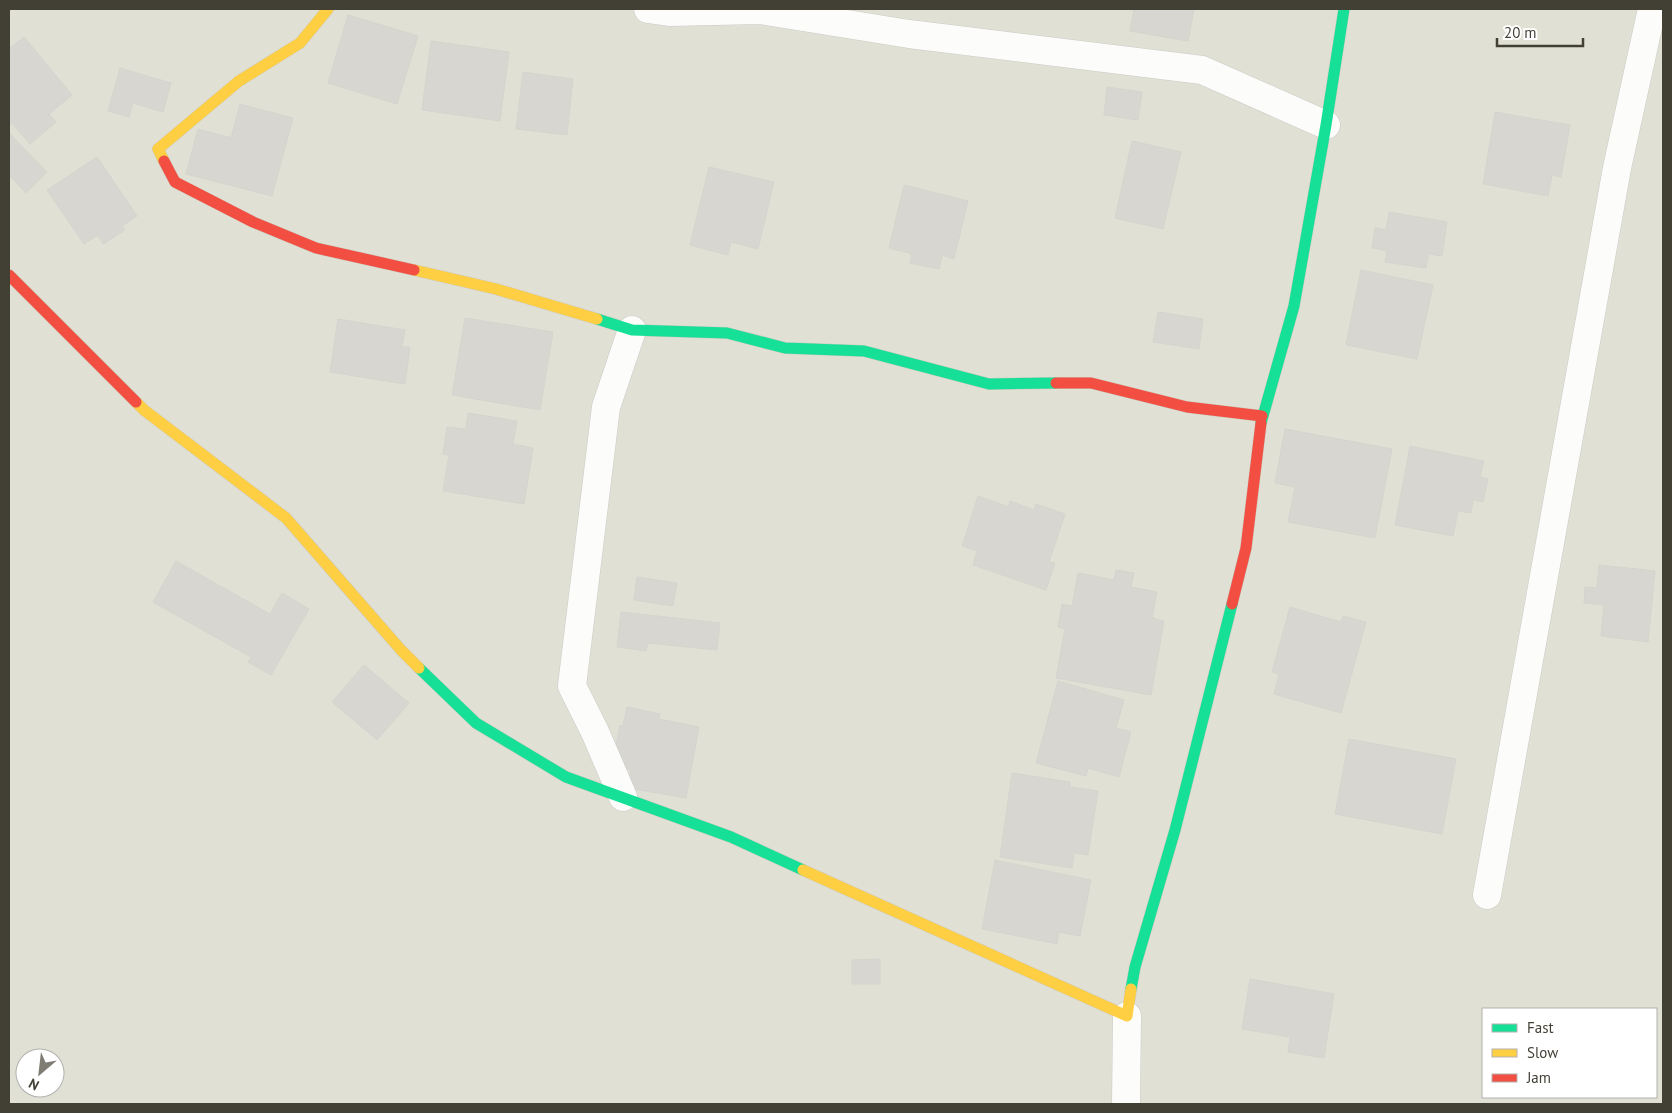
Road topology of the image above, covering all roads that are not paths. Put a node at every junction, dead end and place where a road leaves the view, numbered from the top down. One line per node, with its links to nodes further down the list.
1 (328, 9): 7 (street)
2 (648, 9): 5 (street)
3 (1344, 9): 5 (street)
4 (1652, 9): 10 (street)
5 (1326, 125): 8 (street)
6 (9, 275): 9 (street)
7 (632, 330): 8 (street); 9 (street)
8 (1262, 416): 11 (street)
9 (623, 798): 11 (street)
10 (1487, 895)
11 (1127, 1016): 12 (street)
12 (1126, 1104)

